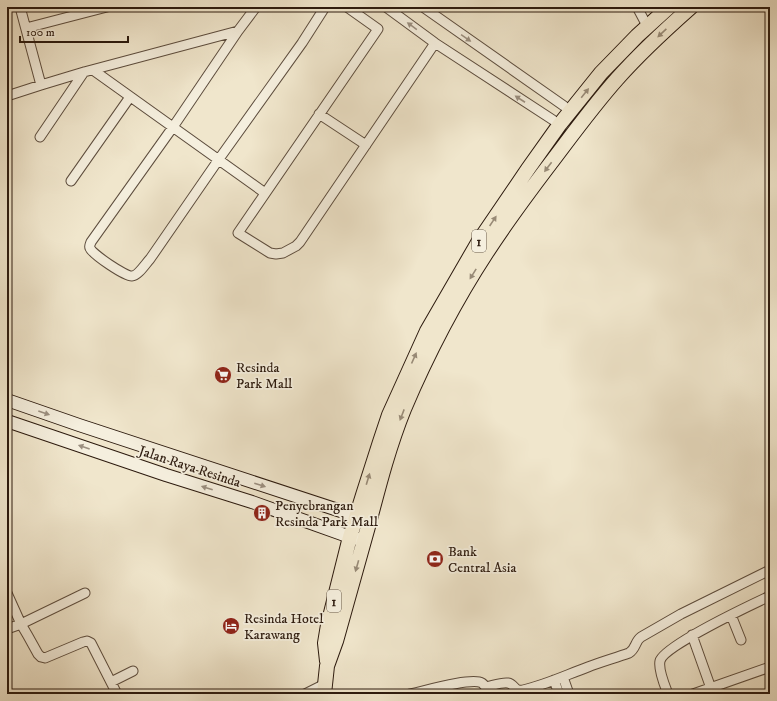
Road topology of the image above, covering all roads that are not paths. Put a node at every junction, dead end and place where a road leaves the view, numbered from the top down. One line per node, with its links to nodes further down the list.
1 (20, 7): 12 (street)
2 (107, 7): 12 (street)
3 (256, 7): 13 (street)
4 (325, 7): 25 (street)
5 (347, 7): 20 (street)
6 (423, 7): 19 (street, one-way to 19)
7 (637, 7): 11 (street)
8 (669, 7): 33 (main road, 1, one-way to 8)
9 (691, 7): 33 (main road, 1, one-way to 33)
10 (390, 8): 14 (street, one-way to 10)
11 (645, 22)
12 (26, 28): 16 (street)
13 (238, 31): 15 (street); 22 (street)
14 (435, 42): 21 (street, one-way to 14); 24 (street)
15 (88, 71): 16 (street); 18 (street); 23 (street)
16 (41, 85): 17 (street)
17 (7, 96)
18 (130, 97): 22 (street); 26 (street)
19 (564, 106)
20 (319, 114): 24 (street); 27 (street)
21 (553, 120)
22 (173, 127): 25 (street); 25 (street)
23 (40, 137)
24 (366, 145): 27 (street)
25 (219, 160): 27 (street)
26 (71, 181)
27 (265, 192)
28 (7, 400): 30 (street, Jalan Raya Resinda, one-way to 30)
29 (7, 421): 31 (street, Jalan Raya Resinda, one-way to 29)
30 (172, 456): 31 (street); 32 (street, Jalan Raya Resinda, one-way to 32)
31 (166, 475): 33 (street, Jalan Raya Resinda, one-way to 31)
32 (350, 514)
33 (357, 539): 47 (main road, 1)
34 (770, 570): 45 (street)
35 (7, 593): 39 (street)
36 (85, 593): 39 (street)
37 (770, 596): 38 (street)
38 (731, 615): 41 (street); 42 (street)
39 (21, 624): 40 (street); 46 (street)
40 (7, 629)
41 (692, 636): 49 (street); 55 (street)
42 (740, 640)
43 (770, 667): 49 (street)
44 (133, 671): 46 (street)
45 (558, 679): 48 (street); 53 (street); 54 (street)
46 (111, 682): 50 (street)
47 (324, 689): 51 (street)
48 (487, 691): 52 (street)
49 (712, 691): 56 (street)
50 (118, 694)
51 (305, 694)
52 (410, 694)
53 (559, 694)
54 (569, 694)
55 (668, 694)
56 (693, 694)

